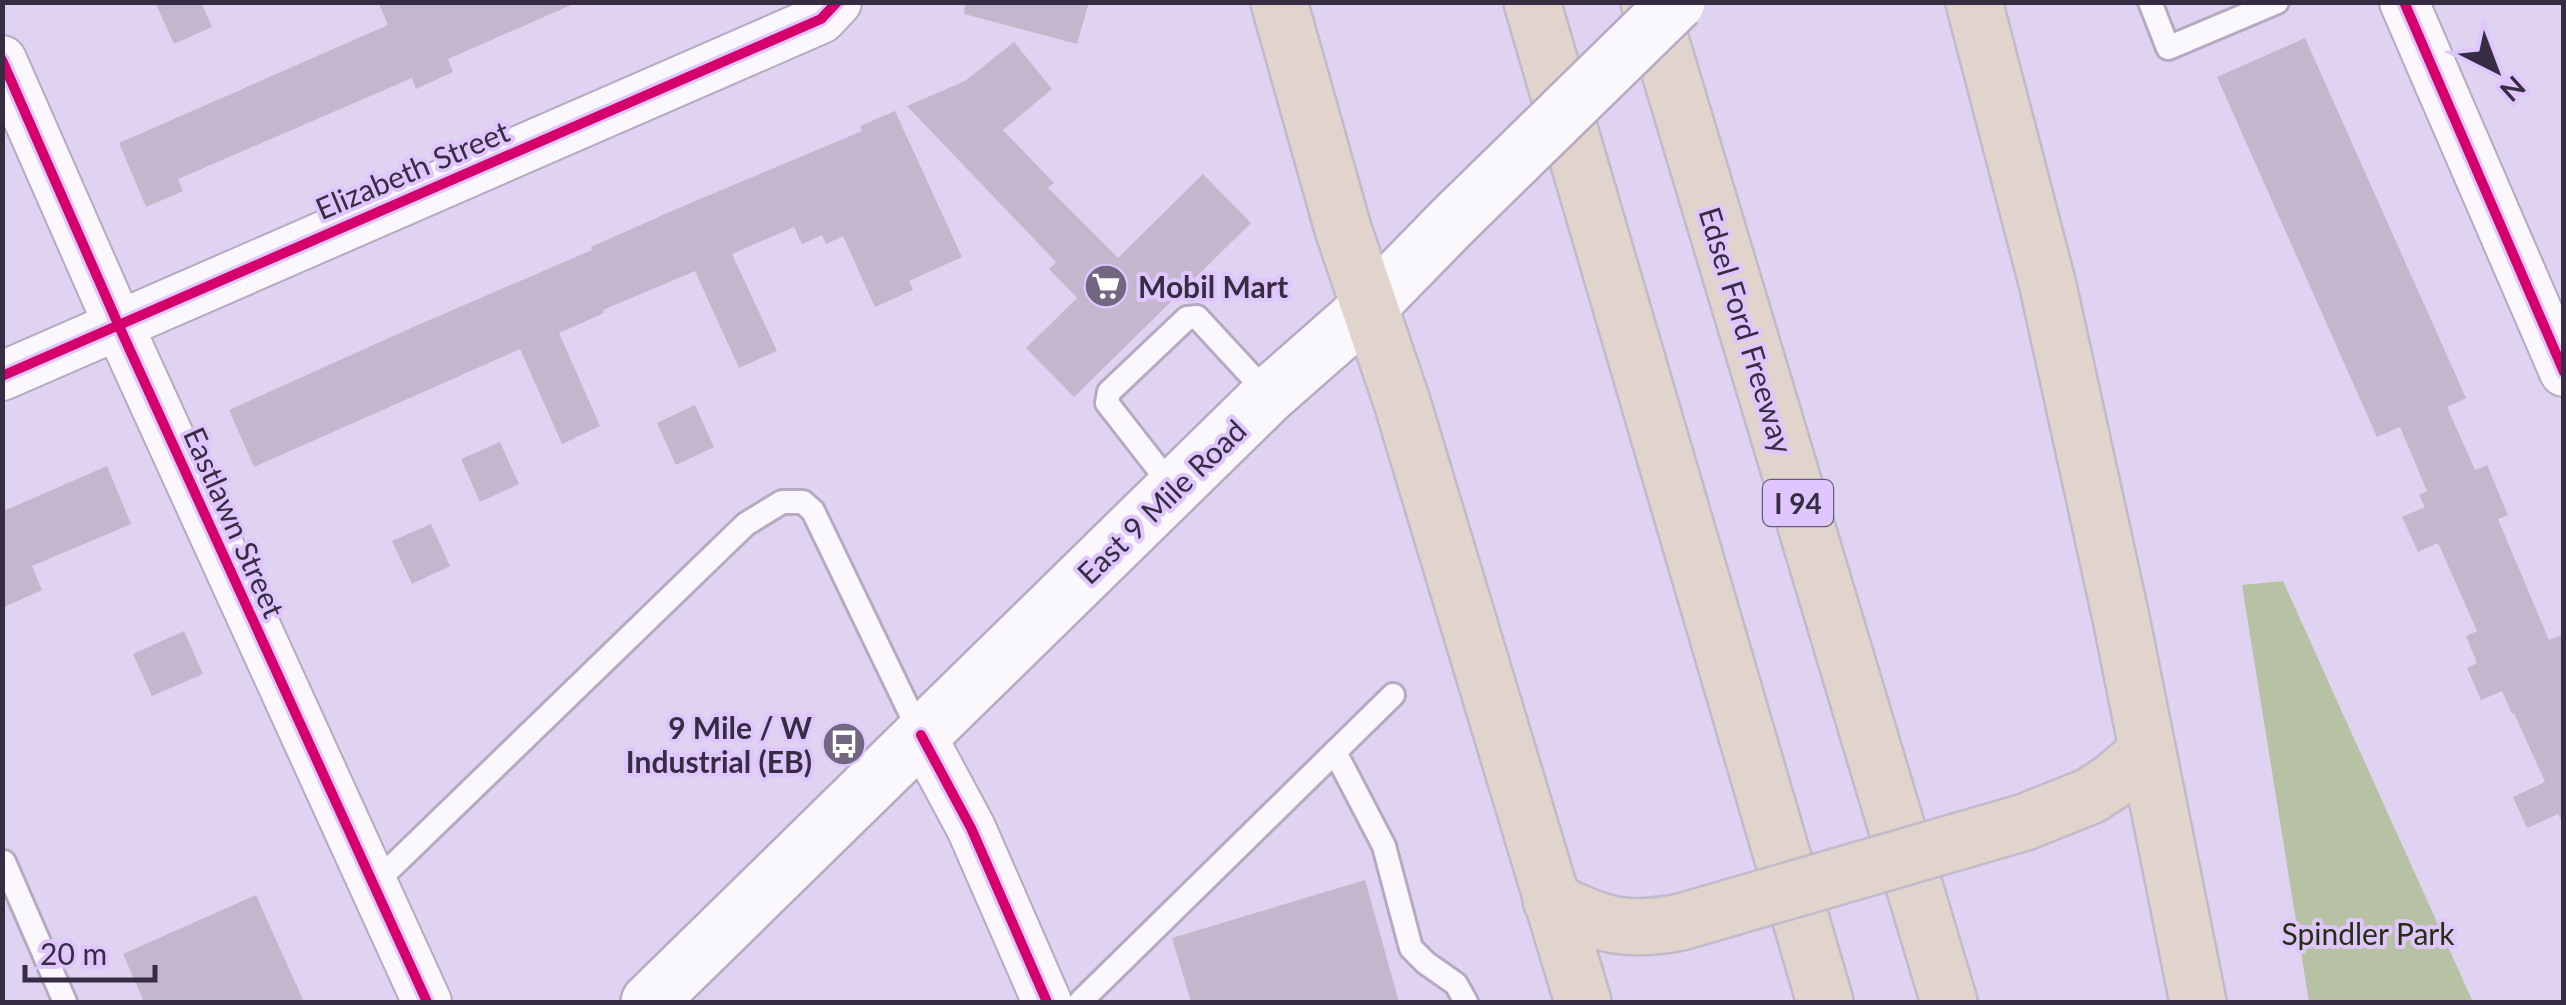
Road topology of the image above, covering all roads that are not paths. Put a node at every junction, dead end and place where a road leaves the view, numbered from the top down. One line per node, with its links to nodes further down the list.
1 (837, 2): 12 (street, Elizabeth Street)
2 (1279, 2): 11 (highway)
3 (1532, 2): 31 (highway)
4 (1648, 2): 32 (highway, Edsel Ford Freeway / I 94)
5 (1677, 2): 11 (main road, East 9 Mile Road, bridge)
6 (1974, 2): 20 (highway)
7 (2150, 2): 8 (lane)
8 (2277, 2)
9 (2404, 2): 13 (street)
10 (2, 60): 12 (street, Eastlawn Street)
11 (1368, 308): 15 (main road, East 9 Mile Road); 23 (highway)
12 (118, 324): 14 (street, Elizabeth Street); 22 (street, Eastlawn Street)
13 (2564, 372)
14 (2, 376)
15 (1269, 395): 16 (main road, East 9 Mile Road); 16 (lane)
16 (1174, 488): 18 (main road, East 9 Mile Road)
17 (1393, 695): 19 (lane)
18 (922, 735): 22 (lane); 26 (main road, East 9 Mile Road); 27 (street)
19 (1335, 752): 28 (lane); 29 (lane)
20 (2147, 752): 23 (highway, bridge); 33 (highway)
21 (2, 863): 24 (lane)
22 (373, 885): 25 (street, Eastlawn Street)
23 (1551, 900): 30 (highway)
24 (65, 1002)
25 (427, 1002)
26 (649, 1002)
27 (1046, 1002)
28 (1080, 1002)
29 (1466, 1002)
30 (1583, 1002)
31 (1825, 1002)
32 (1949, 1002)
33 (2198, 1002)

